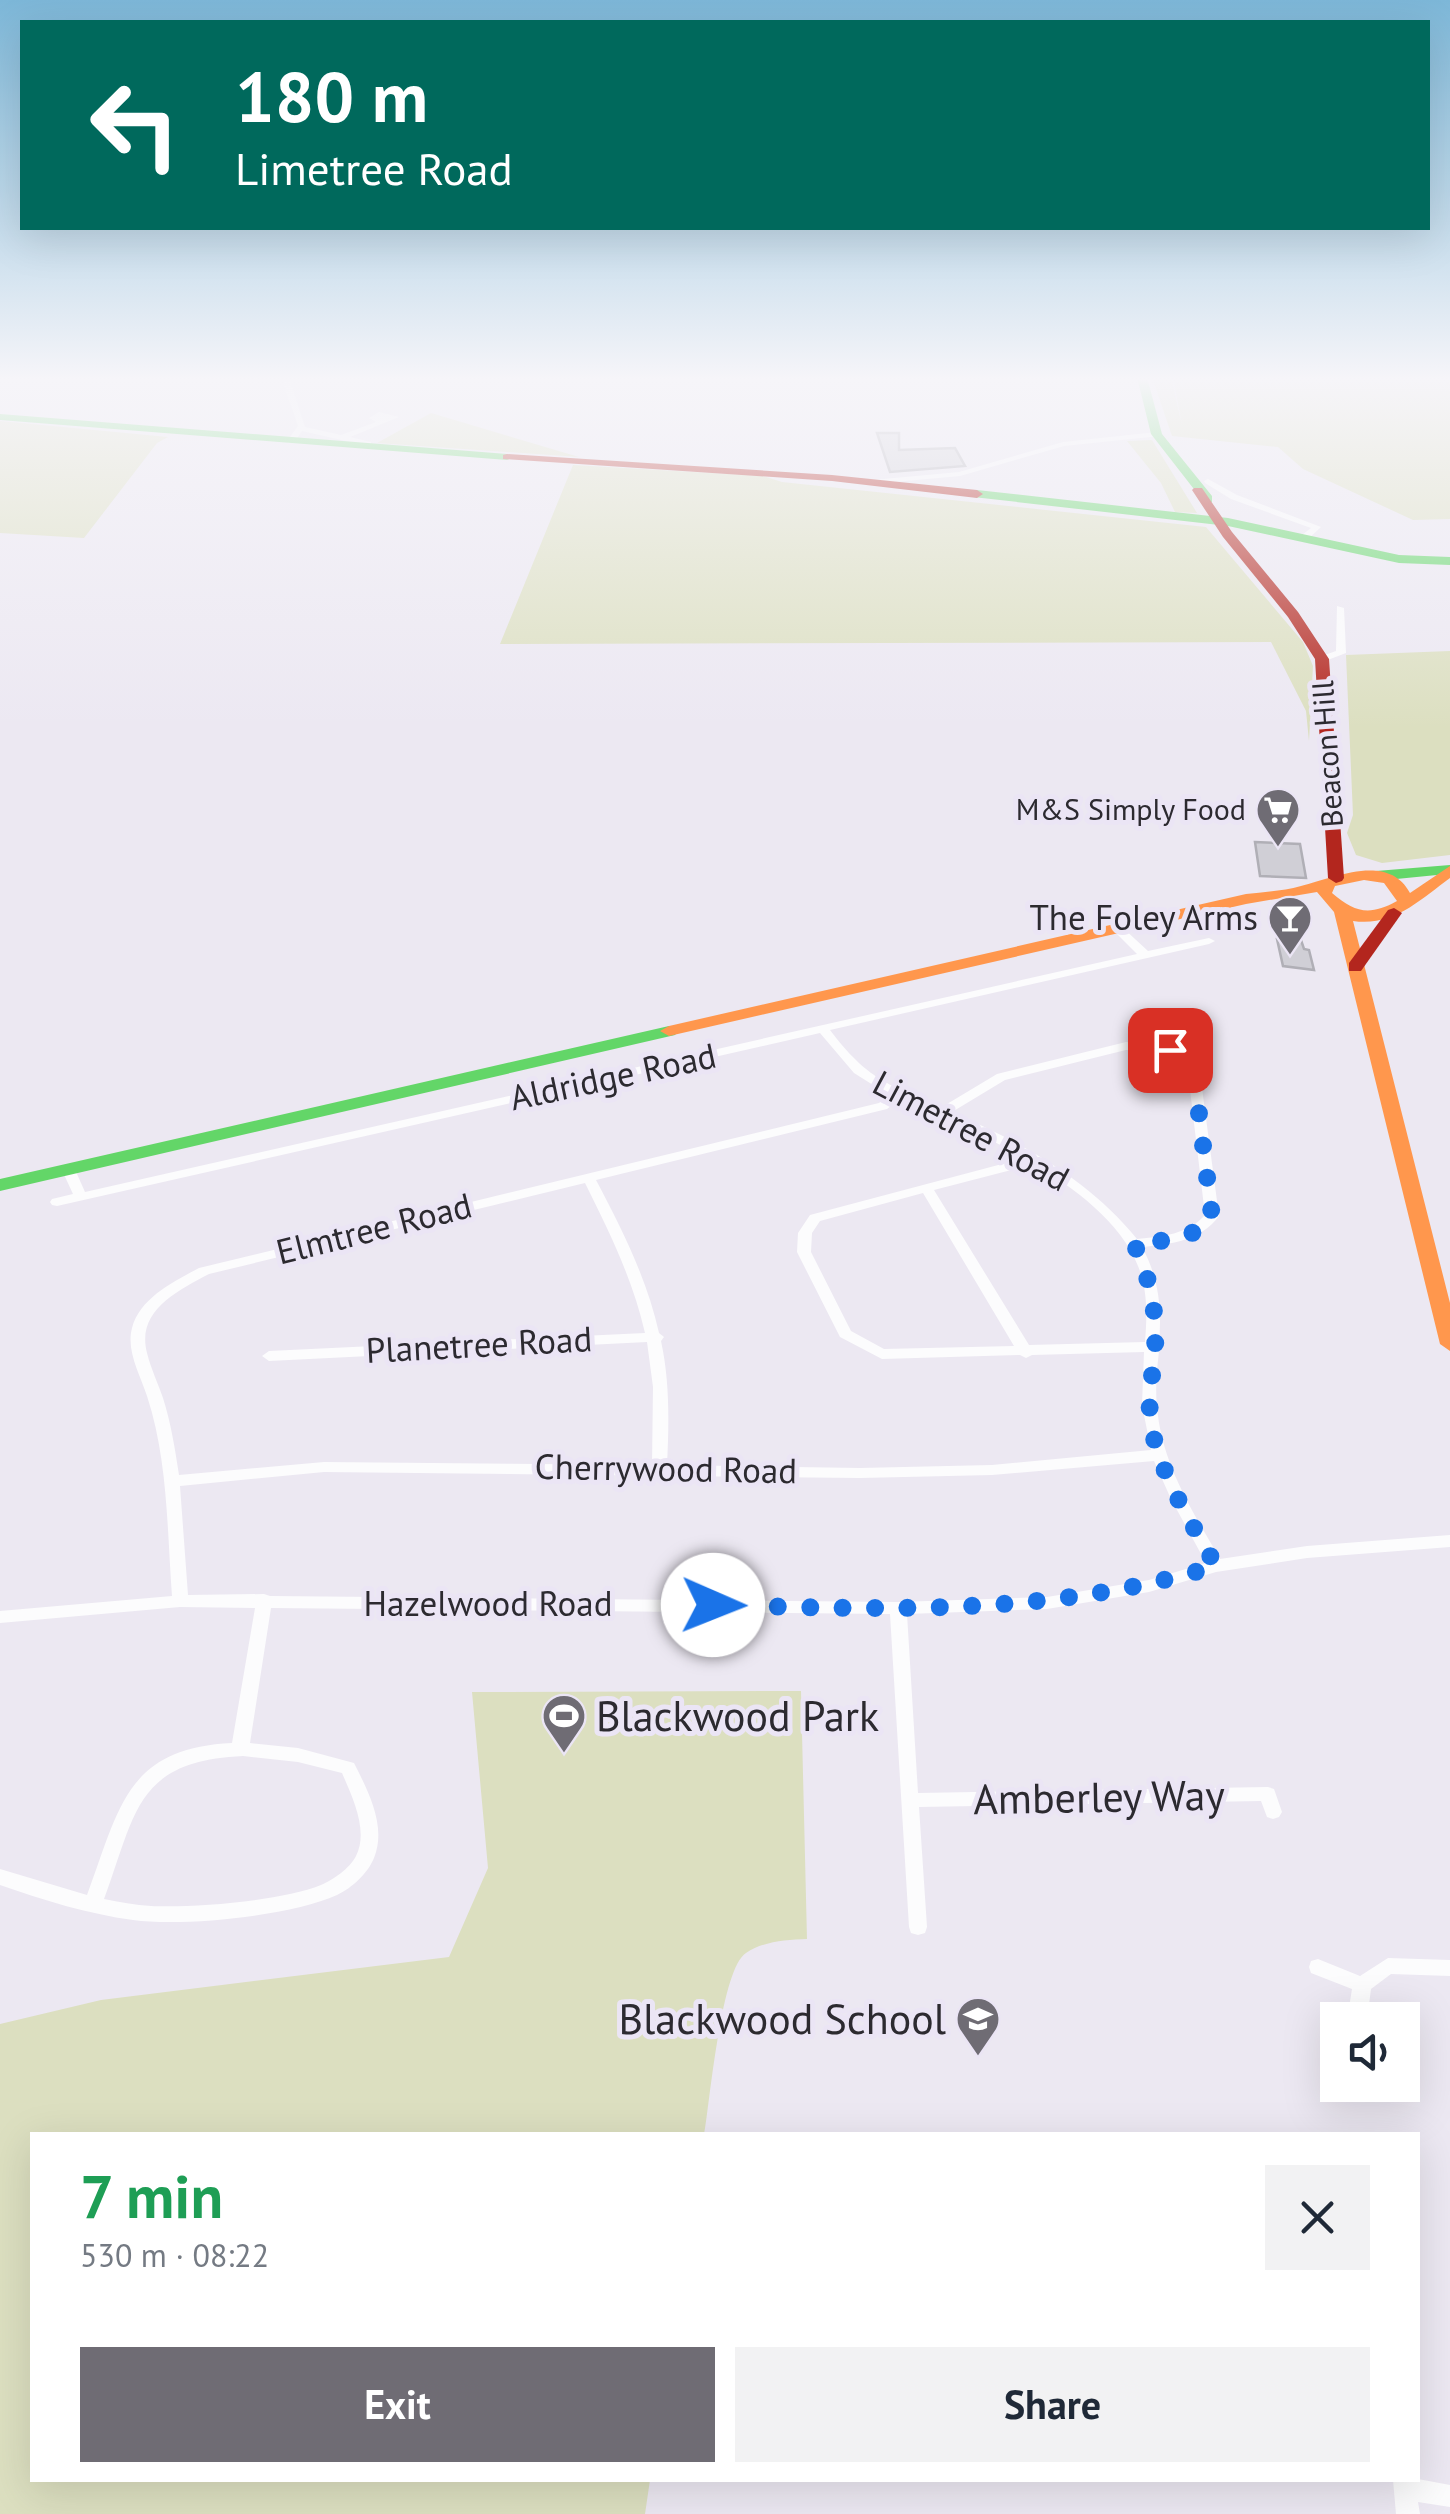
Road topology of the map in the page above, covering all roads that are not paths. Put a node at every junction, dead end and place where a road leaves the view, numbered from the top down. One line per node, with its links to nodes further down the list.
1 (979, 494): 4 (main road)
2 (1208, 494): 4 (main road, Beacon Hill)
3 (1226, 494): 5 (street)
4 (1224, 523): 5 (main road); 8 (main road, Beacon Hill)
5 (1305, 537): 6 (main road)
6 (1450, 560)
7 (1340, 608): 8 (street, Beacon Hill)
8 (1322, 659): 9 (main road, Beacon Hill)
9 (1334, 850): 11 (main road, Beacon Hill); 12 (main road, Beacon Hill)
10 (1450, 870): 11 (main road); 13 (main road)
11 (1371, 876): 12 (main road); 13 (main road, Beacon Hill)
12 (1334, 893): 13 (main road); 14 (main road, Aldridge Road); 17 (main road, Beacon Hill)
13 (1400, 908): 17 (main road)
14 (1118, 928): 16 (street); 22 (main road, Aldridge Road)
15 (1209, 942): 16 (street, Aldridge Road)
16 (1144, 955): 18 (street, Aldridge Road)
17 (1355, 967): 30 (main road, Beacon Hill)
18 (824, 1030): 19 (street, Limetree Road); 26 (street, Aldridge Road)
19 (898, 1094): 20 (street, Limetree Road); 23 (street, Elmtree Road)
20 (944, 1112): 21 (street, Limetree Road); 28 (street)
21 (1033, 1160): 25 (street); 28 (street, Limetree Road)
22 (68, 1168): 24 (main road, Aldridge Road); 26 (street)
23 (589, 1178): 29 (street); 36 (street, Elmtree Road)
24 (0, 1184)
25 (927, 1189): 32 (street); 32 (street)
26 (81, 1197): 27 (street, Aldridge Road)
27 (57, 1202)
28 (1134, 1244): 31 (street, Limetree Road)
29 (657, 1337): 33 (street, Planetree Road); 35 (street)
30 (1450, 1344)
31 (1155, 1347): 32 (street); 34 (street, Limetree Road)
32 (1026, 1353)
33 (269, 1356)
34 (1160, 1455): 35 (street, Cherrywood Road); 38 (street, Limetree Road)
35 (660, 1468): 36 (street, Cherrywood Road)
36 (172, 1481): 40 (street, Elmtree Road)
37 (1450, 1540): 38 (street, Hazelwood Road)
38 (1216, 1566): 41 (street, Hazelwood Road)
39 (264, 1600): 40 (street, Hazelwood Road); 41 (street, Hazelwood Road); 43 (street)
40 (180, 1601): 42 (street, Hazelwood Road)
41 (898, 1608): 44 (street)
42 (0, 1617)
43 (240, 1750): 47 (street); 47 (street)
44 (912, 1800): 45 (street, Amberley Way); 48 (street)
45 (1273, 1812)
46 (0, 1877): 47 (street)
47 (94, 1902)
48 (918, 1927)
49 (1318, 1967): 51 (street)
50 (1450, 1968): 51 (street)
51 (1362, 1985): 52 (street)
52 (1360, 2002)
53 (1405, 2484): 54 (street); 55 (street)
54 (1450, 2496)
55 (1408, 2514)

